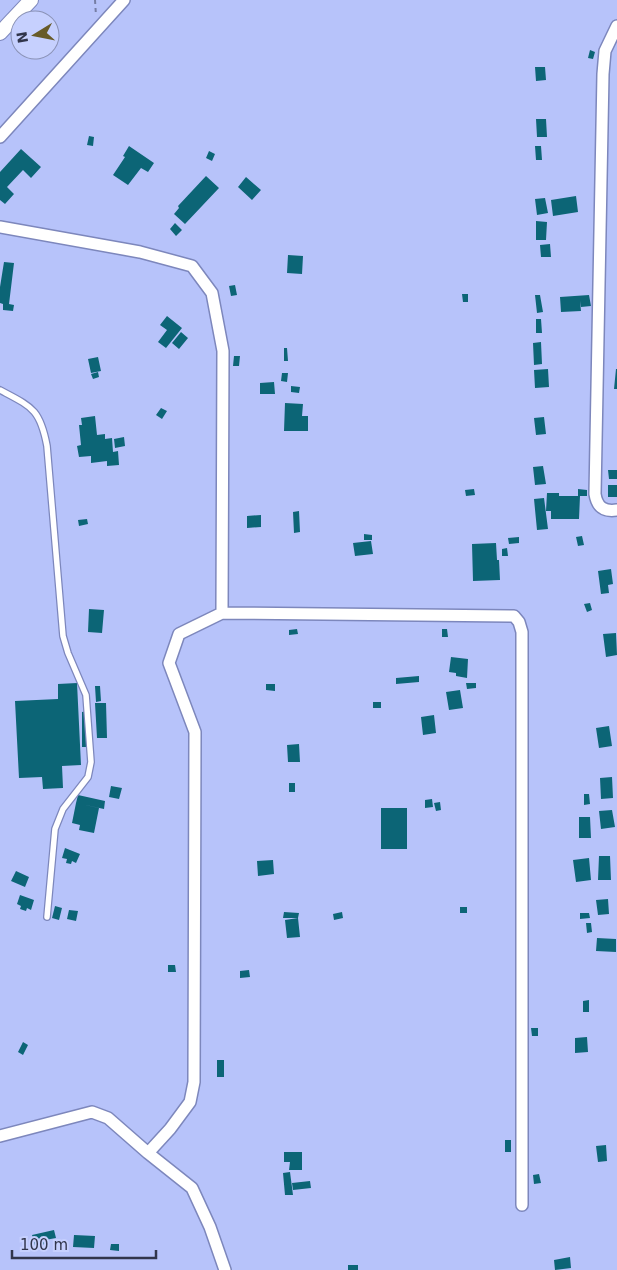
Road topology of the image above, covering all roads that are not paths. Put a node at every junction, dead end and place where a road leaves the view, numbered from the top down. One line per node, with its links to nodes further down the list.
1 (31, 0): 4 (street)
2 (124, 0): 5 (street)
3 (617, 26): 8 (street)
4 (0, 33)
5 (0, 137)
6 (0, 227): 9 (street)
7 (0, 390): 10 (lane)
8 (617, 510)
9 (222, 613): 12 (street); 13 (street)
10 (47, 917)
11 (0, 1136): 12 (street)
12 (148, 1153): 14 (street)
13 (522, 1205)
14 (224, 1270)

